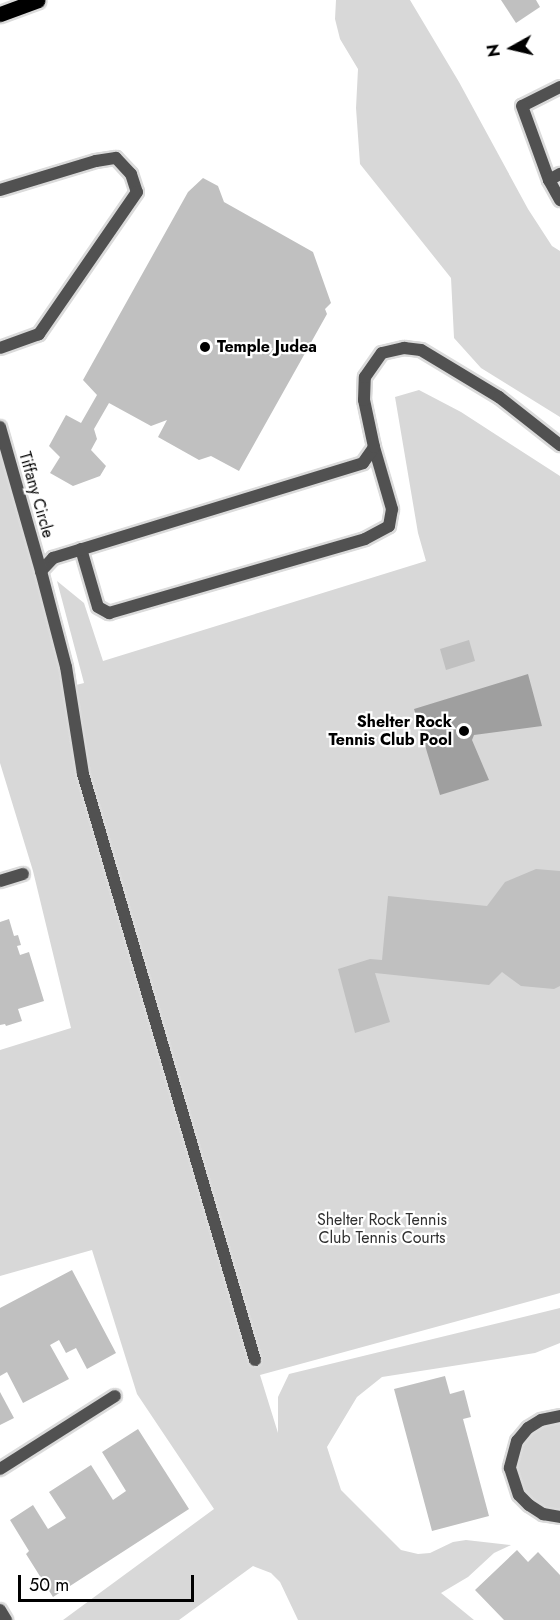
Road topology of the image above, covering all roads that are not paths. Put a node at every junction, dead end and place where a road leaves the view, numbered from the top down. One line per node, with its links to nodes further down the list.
1 (38, 0): 2 (main road)
2 (0, 14)
3 (560, 87): 4 (street)
4 (554, 177): 6 (street)
5 (0, 190): 7 (street)
6 (560, 200)
7 (0, 348)
8 (0, 427): 12 (street, Tiffany Circle)
9 (560, 445): 10 (street)
10 (374, 447): 11 (street); 11 (street)
11 (81, 549): 12 (street)
12 (41, 571): 15 (street, Tiffany Circle)
13 (23, 874): 14 (street)
14 (0, 881)
15 (255, 1360)
16 (115, 1396): 18 (street)
17 (560, 1416): 19 (street)
18 (0, 1469)
19 (560, 1517)
20 (0, 1610): 21 (street)
21 (6, 1620)

